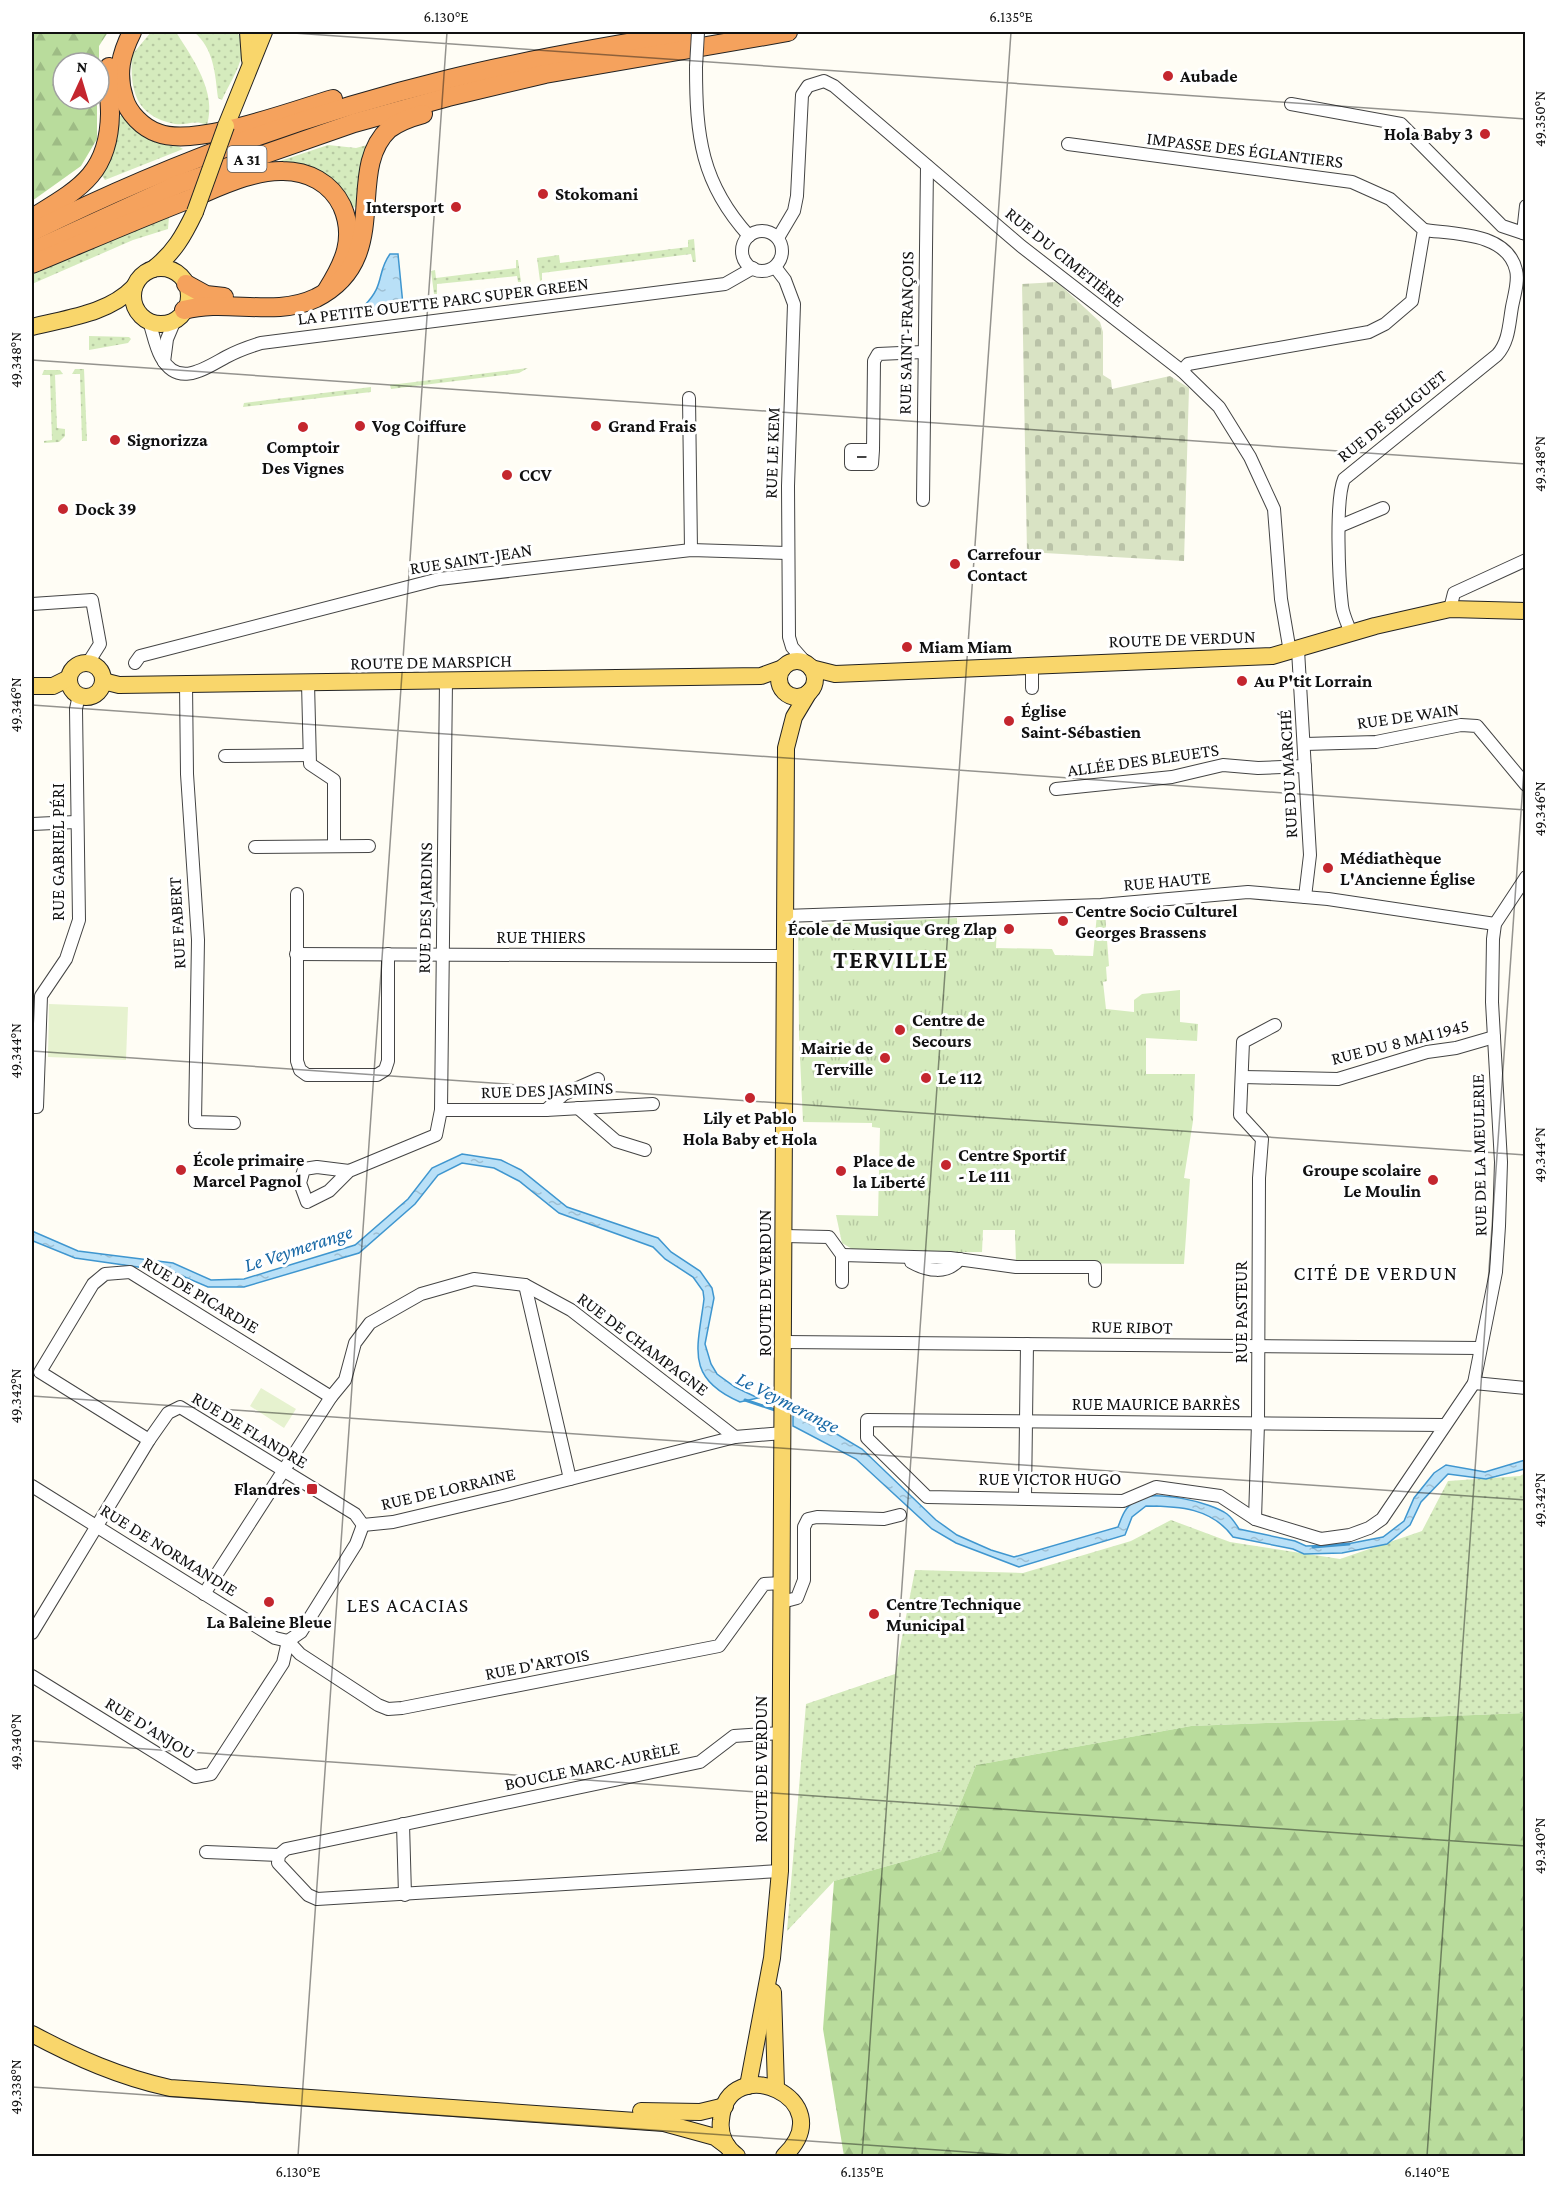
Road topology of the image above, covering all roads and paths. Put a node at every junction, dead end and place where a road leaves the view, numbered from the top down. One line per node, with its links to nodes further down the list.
1 (120, 32): 14 (highway)
2 (132, 32): 8 (highway)
3 (248, 32): 7 (main road)
4 (264, 32): 7 (main road)
5 (696, 32): 8 (highway, A 31); 18 (street, bridge)
6 (788, 32): 9 (highway, A 31)
7 (249, 69): 20 (main road, bridge)
8 (449, 79): 16 (highway, A 31)
9 (470, 91): 21 (highway, A 31); 28 (highway)
10 (1291, 104): 17 (street)
11 (1068, 144): 15 (street, IMPASSE DES ÉGLANTIERS)
12 (927, 166): 19 (street, RUE DU CIMETIÈRE); 34 (street, RUE SAINT-FRANÇOIS); 36 (street, RUE DU CIMETIÈRE)
13 (1526, 206): 17 (street)
14 (32, 218)
15 (1424, 230): 36 (street); 41 (street, RUE DE SELIGUET)
16 (32, 232)
17 (1524, 234)
18 (749, 236): 19 (street); 23 (street)
19 (778, 238): 24 (street)
20 (182, 240): 25 (main road); 26 (main road)
21 (32, 251)
22 (32, 264): 28 (highway)
23 (748, 264): 24 (street); 35 (street, LA PETITE OUETTE PARC SUPER GREEN)
24 (775, 267): 43 (street, RUE LE KEM)
25 (153, 269): 26 (main road); 27 (main road)
26 (185, 282): 29 (highway); 31 (main road)
27 (134, 287): 30 (main road); 32 (main road)
28 (327, 291): 29 (highway)
29 (270, 307): 31 (highway)
30 (100, 310): 32 (main road); 33 (main road)
31 (180, 315): 32 (main road); 35 (street)
32 (146, 319): 35 (street)
33 (32, 327)
34 (923, 352): 38 (street); 39 (street, RUE SAINT-FRANÇOIS)
35 (164, 362)
36 (1182, 371): 50 (street, RUE DU CIMETIÈRE)
37 (689, 398): 42 (street)
38 (873, 450)
39 (923, 500)
40 (1383, 508): 41 (street)
41 (1340, 526): 48 (street, RUE DE SELIGUET)
42 (691, 550): 43 (street, RUE SAINT-JEAN); 52 (street, RUE SAINT-JEAN)
43 (787, 553): 49 (street, RUE LE KEM)
44 (1526, 560): 46 (street)
45 (32, 604): 51 (street)
46 (1450, 609): 47 (main road, ROUTE DE VERDUN); 48 (main road, ROUTE DE VERDUN)
47 (1526, 611)
48 (1351, 633): 50 (main road, ROUTE DE VERDUN)
49 (792, 647): 54 (street); 57 (street, RUE LE KEM)
50 (1294, 651): 53 (main road, ROUTE DE VERDUN); 67 (street, RUE DU MARCHÉ)
51 (88, 663): 56 (main road); 58 (main road)
52 (135, 663)
53 (1032, 664): 55 (main road, ROUTE DE VERDUN); 63 (street)
54 (809, 666): 55 (main road, ROUTE DE VERDUN); 57 (main road); 64 (main road)
55 (835, 674): 64 (main road, ROUTE DE VERDUN)
56 (69, 678): 62 (main road); 65 (main road)
57 (785, 678): 59 (main road, ROUTE DE MARSPICH); 64 (main road); 66 (main road, ROUTE DE VERDUN)
58 (103, 681): 61 (main road, ROUTE DE MARSPICH); 65 (main road)
59 (446, 681): 60 (main road, ROUTE DE MARSPICH); 85 (street, RUE DES JARDINS)
60 (308, 683): 61 (main road, ROUTE DE MARSPICH); 68 (street)
61 (186, 684): 96 (street, RUE FABERT)
62 (32, 686)
63 (1032, 687)
64 (811, 689): 66 (main road, ROUTE DE VERDUN)
65 (79, 695): 73 (street, RUE GABRIEL PÉRI)
66 (794, 717): 81 (main road, ROUTE DE VERDUN)
67 (1305, 744): 70 (street, RUE DU MARCHÉ); 71 (street, RUE DE WAIN)
68 (309, 755): 69 (street); 75 (street)
69 (225, 756)
70 (1305, 766): 72 (street, ALLÉE DES BLEUETS); 80 (street, RUE DU MARCHÉ)
71 (1526, 785)
72 (1056, 789)
73 (76, 822): 74 (street); 92 (street, RUE GABRIEL PÉRI)
74 (32, 824)
75 (334, 846): 76 (street); 77 (street)
76 (369, 846)
77 (255, 847)
78 (1526, 877): 82 (street)
79 (297, 894): 83 (street)
80 (1305, 897): 81 (street, RUE HAUTE); 82 (street, RUE HAUTE)
81 (784, 916): 86 (main road, ROUTE DE VERDUN)
82 (1495, 924): 88 (street, RUE DE LA MEULERIE)
83 (297, 954): 84 (street, RUE THIERS); 84 (street)
84 (388, 954): 85 (street, RUE THIERS)
85 (443, 954): 86 (street, RUE THIERS); 94 (street, RUE DES JARDINS)
86 (784, 956): 99 (main road, ROUTE DE VERDUN)
87 (1275, 1024): 89 (street)
88 (1494, 1037): 89 (street, RUE DU 8 MAI 1945); 107 (street, RUE DE LA MEULERIE)
89 (1242, 1077): 106 (street, RUE PASTEUR)
90 (598, 1079): 95 (street)
91 (654, 1104): 93 (street, RUE DES JASMINS)
92 (34, 1107)
93 (578, 1108): 95 (street, RUE DES JASMINS); 97 (street)
94 (441, 1110): 95 (street, RUE DES JASMINS); 98 (street, RUE DES JARDINS)
95 (546, 1110)
96 (234, 1123)
97 (645, 1150)
98 (349, 1171)
99 (785, 1236): 100 (street); 104 (main road, ROUTE DE VERDUN)
100 (842, 1255): 101 (street); 102 (street)
101 (1095, 1281)
102 (842, 1282)
103 (525, 1285): 110 (street, RUE DE CHAMPAGNE); 116 (street, RUE DE CHAMPAGNE); 119 (street)
104 (784, 1342): 105 (street, RUE RIBOT); 115 (main road, ROUTE DE VERDUN)
105 (1027, 1344): 106 (street, RUE RIBOT); 112 (street)
106 (1259, 1346): 107 (street, RUE RIBOT); 113 (street, RUE PASTEUR)
107 (1480, 1348): 108 (street, RUE DE LA MEULERIE)
108 (1474, 1383): 109 (street); 114 (street, RUE VICTOR HUGO)
109 (1526, 1388)
110 (331, 1397): 117 (street, RUE DE PICARDIE); 118 (street, RUE DE CHAMPAGNE)
111 (867, 1420): 112 (street, RUE MAURICE BARRÈS); 121 (street, RUE VICTOR HUGO)
112 (1025, 1421): 113 (street, RUE MAURICE BARRÈS); 121 (street)
113 (1258, 1423): 114 (street, RUE MAURICE BARRÈS); 123 (street, RUE PASTEUR)
114 (1444, 1425): 123 (street, RUE VICTOR HUGO)
115 (783, 1433): 116 (street, RUE DE LORRAINE); 126 (main road, ROUTE DE VERDUN)
116 (735, 1437): 119 (street, RUE DE LORRAINE)
117 (149, 1440): 118 (street, RUE DE FLANDRE); 125 (street, RUE DE FLANDRE)
118 (283, 1471): 124 (street, RUE DE FLANDRE); 127 (street, RUE DE CHAMPAGNE)
119 (570, 1479): 124 (street, RUE DE LORRAINE)
120 (32, 1486): 125 (street, RUE DE NORMANDIE)
121 (1025, 1497): 123 (street, RUE VICTOR HUGO)
122 (900, 1515): 128 (street)
123 (1255, 1519)
124 (363, 1525): 130 (street, RUE DE LORRAINE)
125 (97, 1527): 127 (street, RUE DE NORMANDIE); 129 (street)
126 (782, 1583): 128 (main road, ROUTE DE VERDUN); 130 (street, RUE D'ARTOIS)
127 (204, 1594): 130 (street, RUE DE NORMANDIE)
128 (782, 1602): 132 (main road, ROUTE DE VERDUN)
129 (32, 1633)
130 (288, 1641): 131 (street, RUE D'ANJOU)
131 (32, 1676)
132 (781, 1733): 133 (street, BOUCLE MARC-AURÈLE); 136 (main road, ROUTE DE VERDUN)
133 (403, 1824): 135 (street, BOUCLE MARC-AURÈLE); 137 (street)
134 (206, 1852): 135 (street, BOUCLE MARC-AURÈLE)
135 (279, 1856): 137 (street)
136 (780, 1871): 137 (street); 138 (main road, ROUTE DE VERDUN)
137 (405, 1895)
138 (772, 1958): 140 (main road, ROUTE DE VERDUN); 141 (main road, ROUTE DE VERDUN)
139 (32, 2034): 143 (main road)
140 (748, 2086): 141 (main road); 142 (main road)
141 (776, 2087): 145 (main road)
142 (725, 2106): 143 (main road); 144 (main road)
143 (500, 2111): 144 (main road)
144 (732, 2151)
145 (784, 2157)

